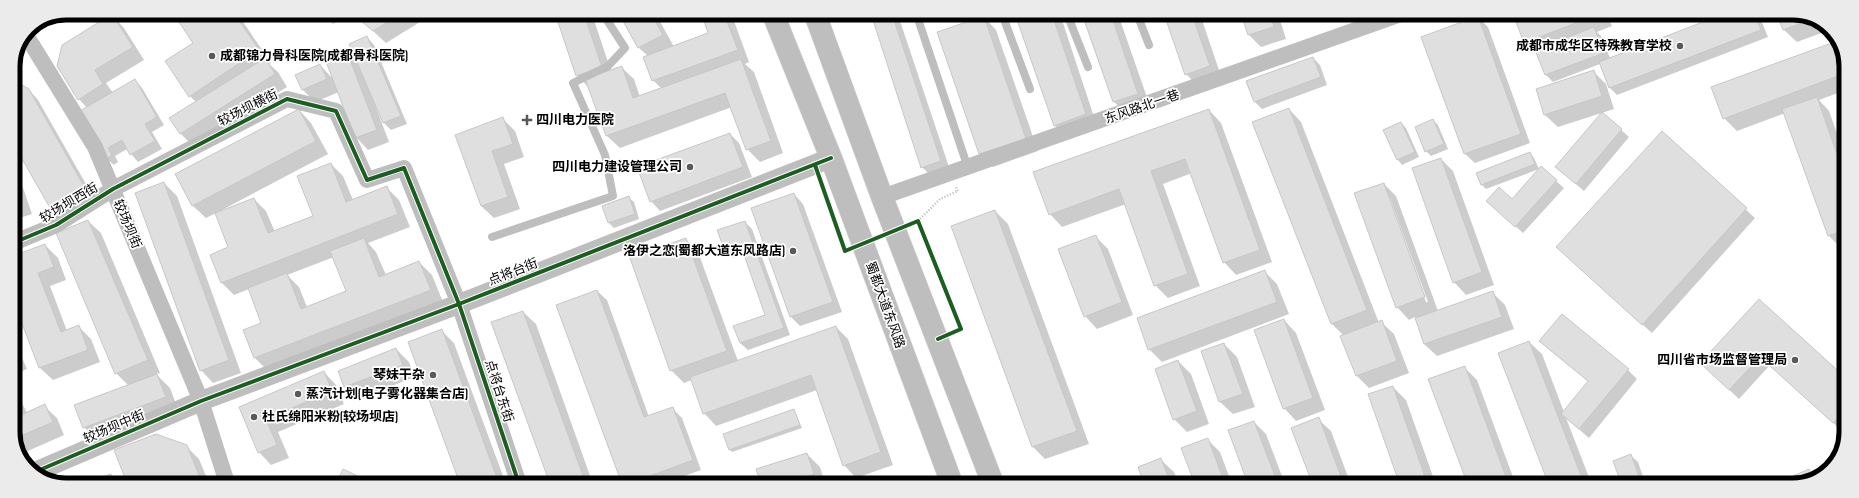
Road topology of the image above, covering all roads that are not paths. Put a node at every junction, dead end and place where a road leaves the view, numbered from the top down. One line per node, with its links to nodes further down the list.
1 (607, 20): 17 (lane)
2 (776, 20): 13 (main road, 蜀都大道东风路)
3 (818, 20): 16 (main road)
4 (918, 20): 14 (lane)
5 (1004, 20): 12 (lane)
6 (1069, 20): 11 (lane)
7 (1139, 20): 10 (lane)
8 (1384, 20): 14 (street, 东风路北一巷)
9 (29, 39): 15 (street, 较场坝街)
10 (1149, 45)
11 (1088, 68)
12 (1030, 89)
13 (831, 158): 19 (street, 点将台街); 24 (main road, 蜀都大道东风路)
14 (968, 168): 16 (street, 东风路北一巷)
15 (112, 189): 18 (street, 较场坝西街); 19 (street, 较场坝横街); 20 (street, 较场坝街)
16 (882, 197): 25 (main road)
17 (492, 237)
18 (20, 240)
19 (459, 304): 20 (street, 点将台街); 23 (street, 点将台东街)
20 (201, 401): 21 (street, 较场坝中街); 22 (street, 较场坝街)
21 (40, 470)
22 (225, 478)
23 (517, 478)
24 (950, 478)
25 (991, 478)

